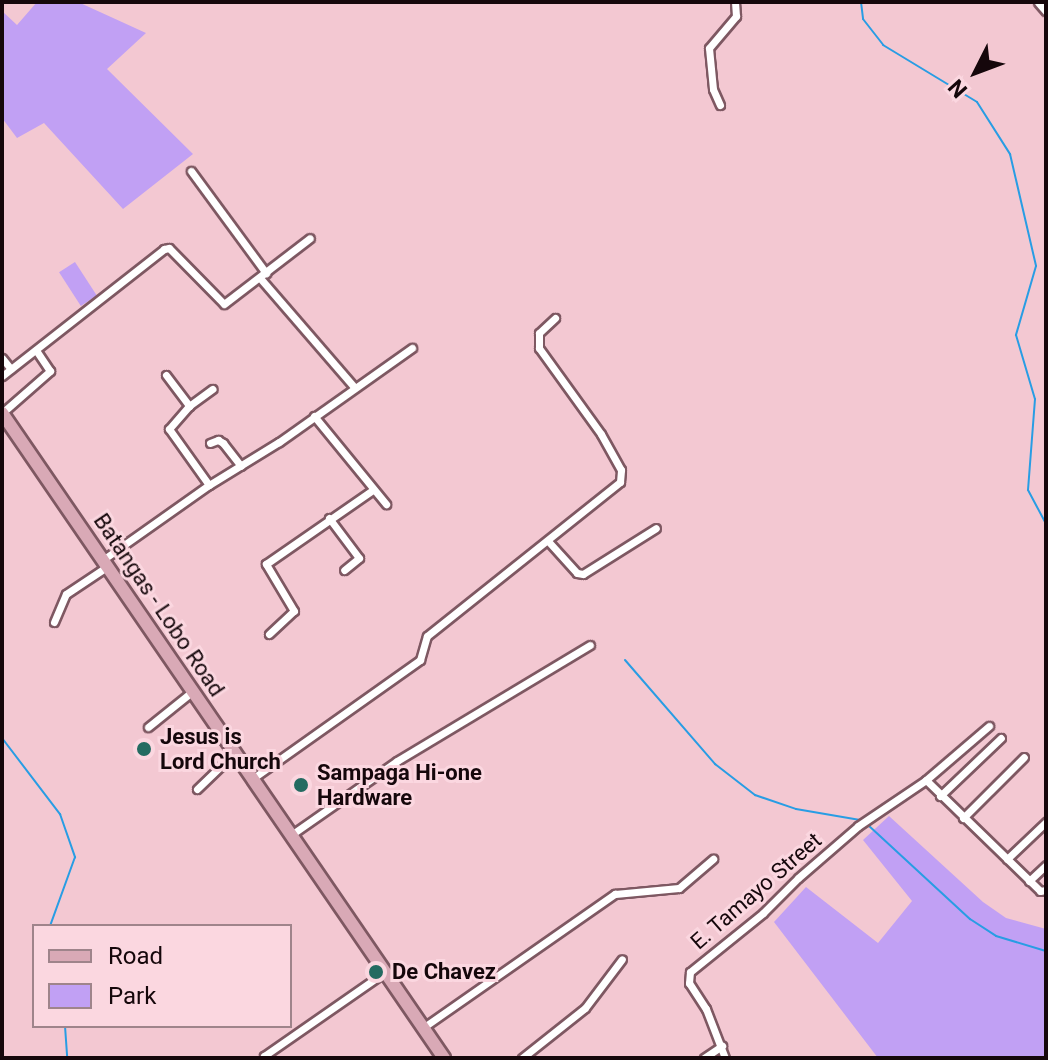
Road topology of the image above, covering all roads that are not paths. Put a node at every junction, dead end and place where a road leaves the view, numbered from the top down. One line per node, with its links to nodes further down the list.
1 (735, 2): 4 (street)
2 (1039, 2): 3 (street)
3 (1046, 10)
4 (720, 105)
5 (191, 171): 7 (street)
6 (310, 238): 7 (street)
7 (263, 275): 10 (street); 15 (street)
8 (555, 318): 27 (street)
9 (412, 348): 15 (street)
10 (36, 350): 12 (street); 18 (street)
11 (2, 358): 12 (street)
12 (11, 369): 14 (street)
13 (166, 375): 17 (street)
14 (2, 376)
15 (354, 387): 19 (street)
16 (212, 389): 17 (street)
17 (189, 406): 22 (street)
18 (2, 413): 28 (main road, Batangas - Lobo Road)
19 (314, 416): 21 (street); 23 (street)
20 (210, 443): 21 (street)
21 (241, 466): 22 (street)
22 (209, 485): 28 (street)
23 (373, 490): 24 (street); 25 (street)
24 (386, 504)
25 (329, 518): 29 (street); 31 (street)
26 (656, 528): 27 (street)
27 (548, 541): 39 (street)
28 (106, 563): 30 (street); 33 (main road, Batangas - Lobo Road)
29 (344, 570)
30 (54, 622)
31 (269, 634)
32 (590, 645): 45 (street)
33 (193, 691): 35 (street); 38 (main road, Batangas - Lobo Road)
34 (989, 726): 40 (street)
35 (148, 727)
36 (1001, 738): 42 (street)
37 (1024, 757): 43 (street)
38 (230, 759): 39 (main road, Batangas - Lobo Road); 41 (street)
39 (252, 779): 45 (main road, Batangas - Lobo Road)
40 (926, 780): 42 (street); 54 (street, E. Tamayo Street)
41 (197, 789)
42 (940, 796): 43 (street)
43 (963, 818): 47 (street)
44 (1046, 822): 47 (street)
45 (291, 835): 52 (main road, Batangas - Lobo Road)
46 (713, 859): 53 (street)
47 (1007, 859): 49 (street)
48 (1046, 865): 49 (street)
49 (1029, 881): 50 (street)
50 (1046, 890)
51 (622, 959): 57 (street)
52 (385, 972): 53 (main road, Batangas - Lobo Road); 55 (street)
53 (424, 1027): 56 (main road, Batangas - Lobo Road)
54 (722, 1046): 58 (street); 59 (street, E. Tamayo Street)
55 (266, 1058)
56 (444, 1058)
57 (522, 1058)
58 (704, 1058)
59 (725, 1058)

